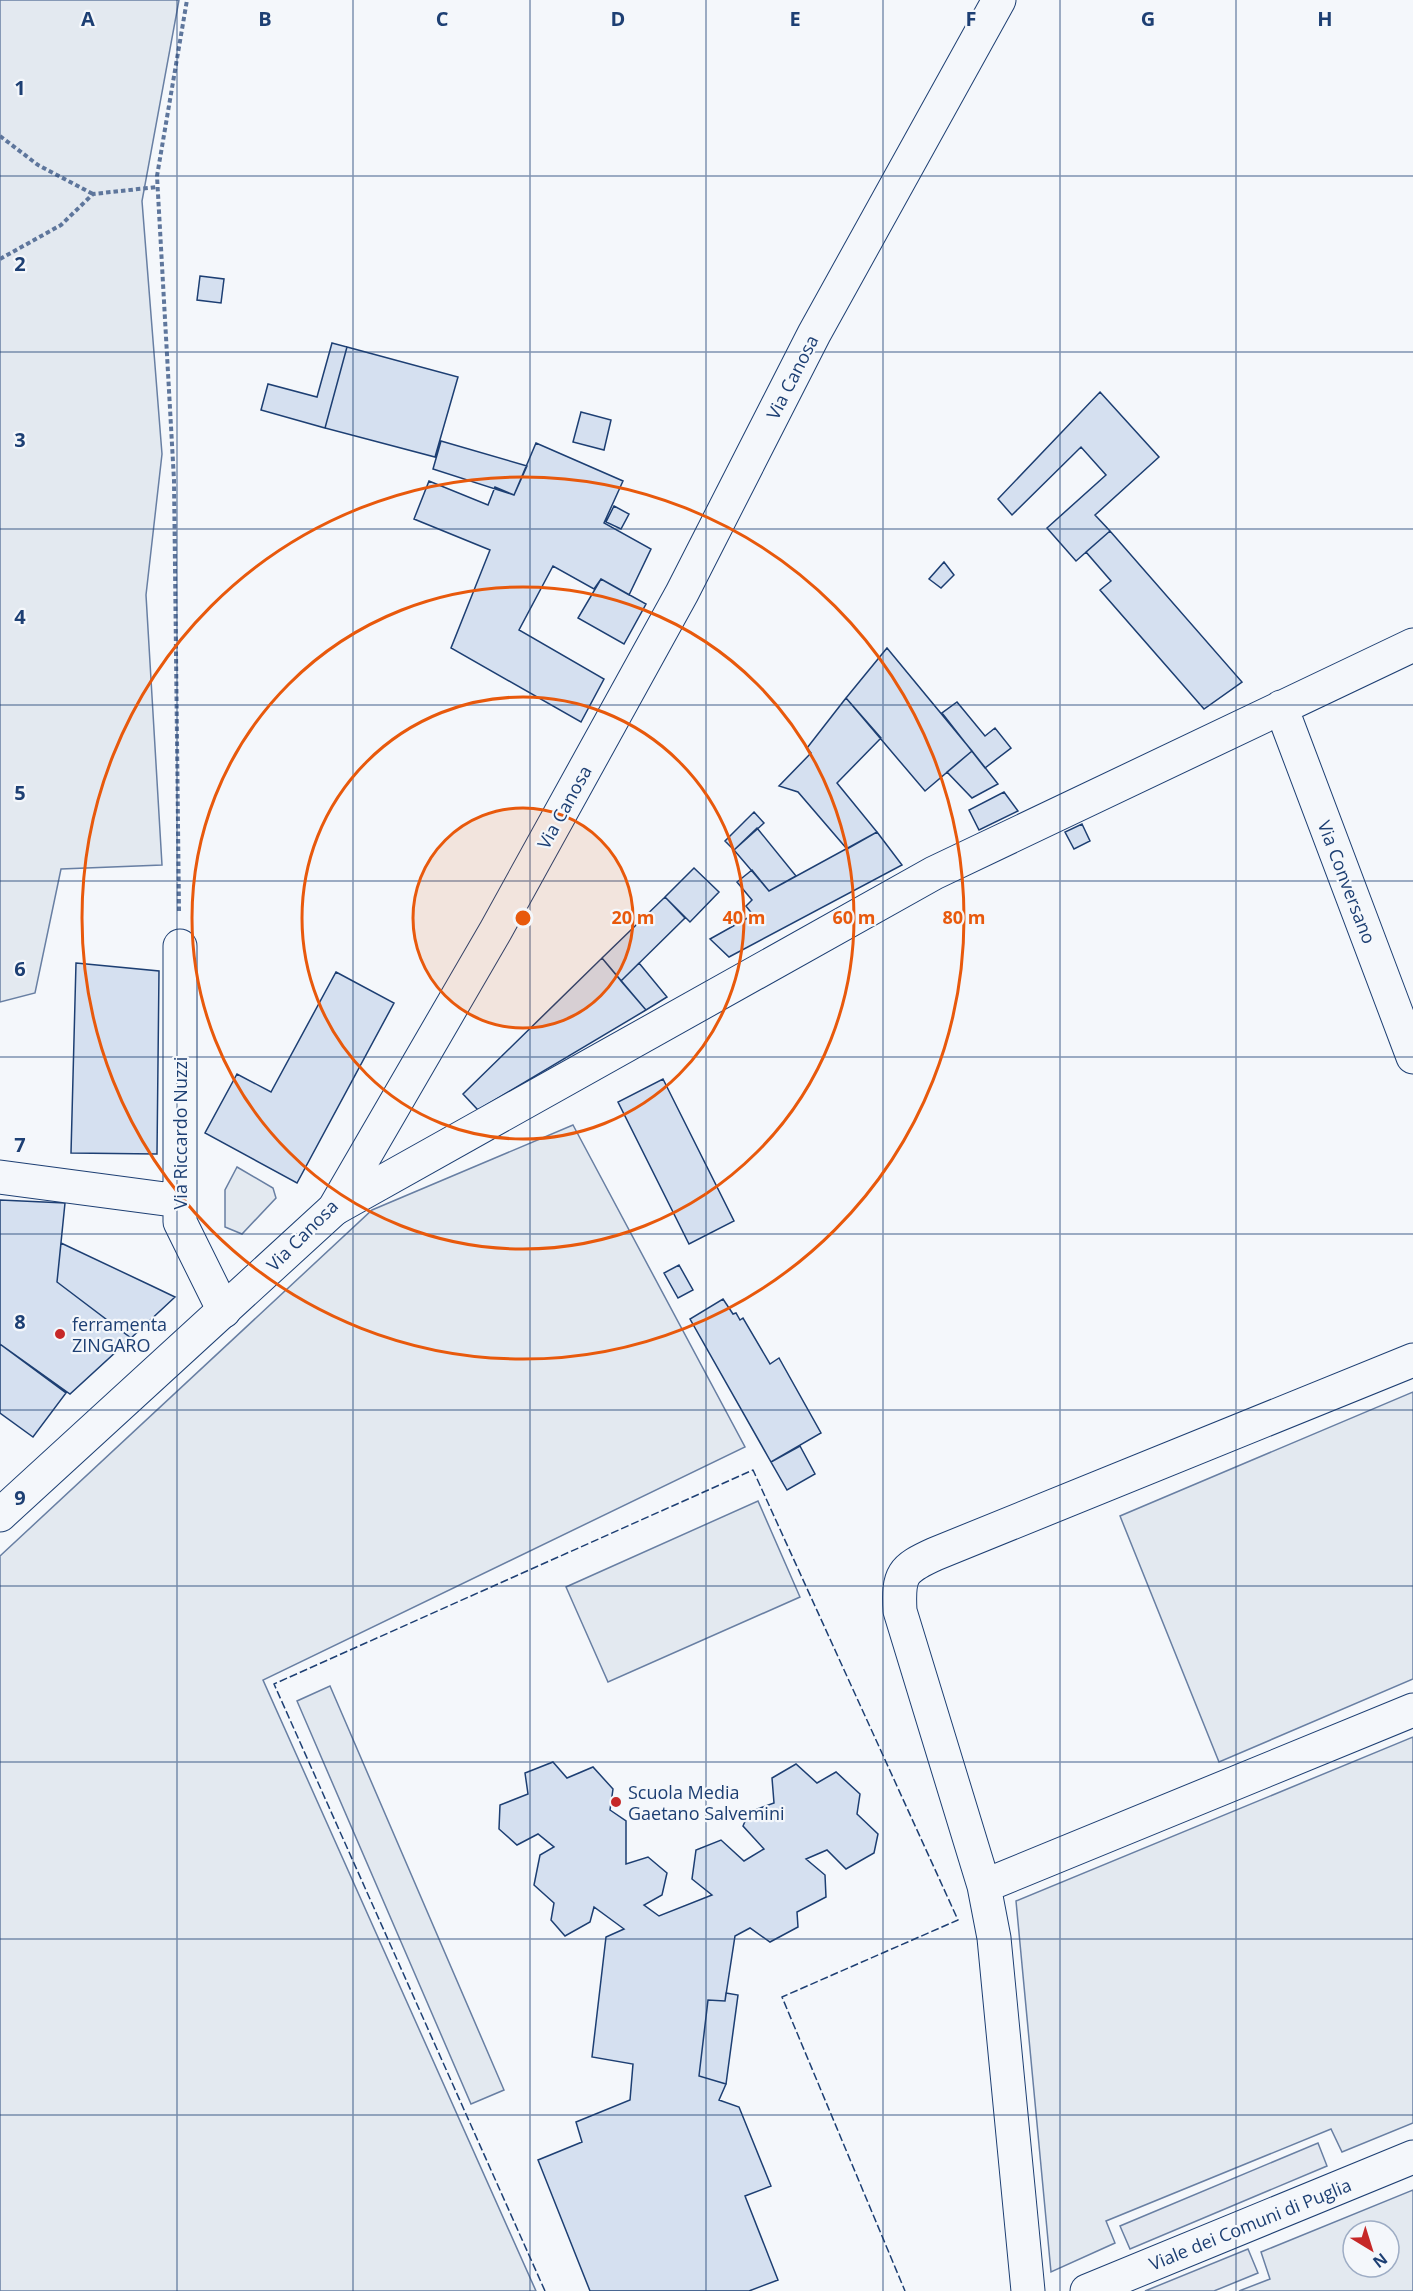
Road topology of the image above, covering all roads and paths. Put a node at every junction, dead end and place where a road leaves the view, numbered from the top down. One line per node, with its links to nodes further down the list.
1 (187, 0): 4 (path)
2 (999, 0): 13 (street, Via Canosa)
3 (0, 136): 5 (path)
4 (157, 187): 5 (path); 9 (path)
5 (93, 194): 6 (path)
6 (0, 260)
7 (1413, 645): 8 (street)
8 (1281, 707): 10 (street, Via Conversano); 13 (street)
9 (180, 946): 12 (street, Via Riccardo Nuzzi)
10 (1413, 1057)
11 (0, 1177): 12 (street)
12 (180, 1201): 14 (street, Via Riccardo Nuzzi)
13 (334, 1209): 14 (street, Via Canosa)
14 (224, 1311): 16 (street, Via Canosa)
15 (1413, 1360): 18 (street)
16 (0, 1515)
17 (1413, 1710): 18 (street)
18 (984, 1886): 20 (street)
19 (1413, 2157): 21 (street, Viale dei Comuni di Puglia)
20 (1028, 2291)
21 (1088, 2291)

